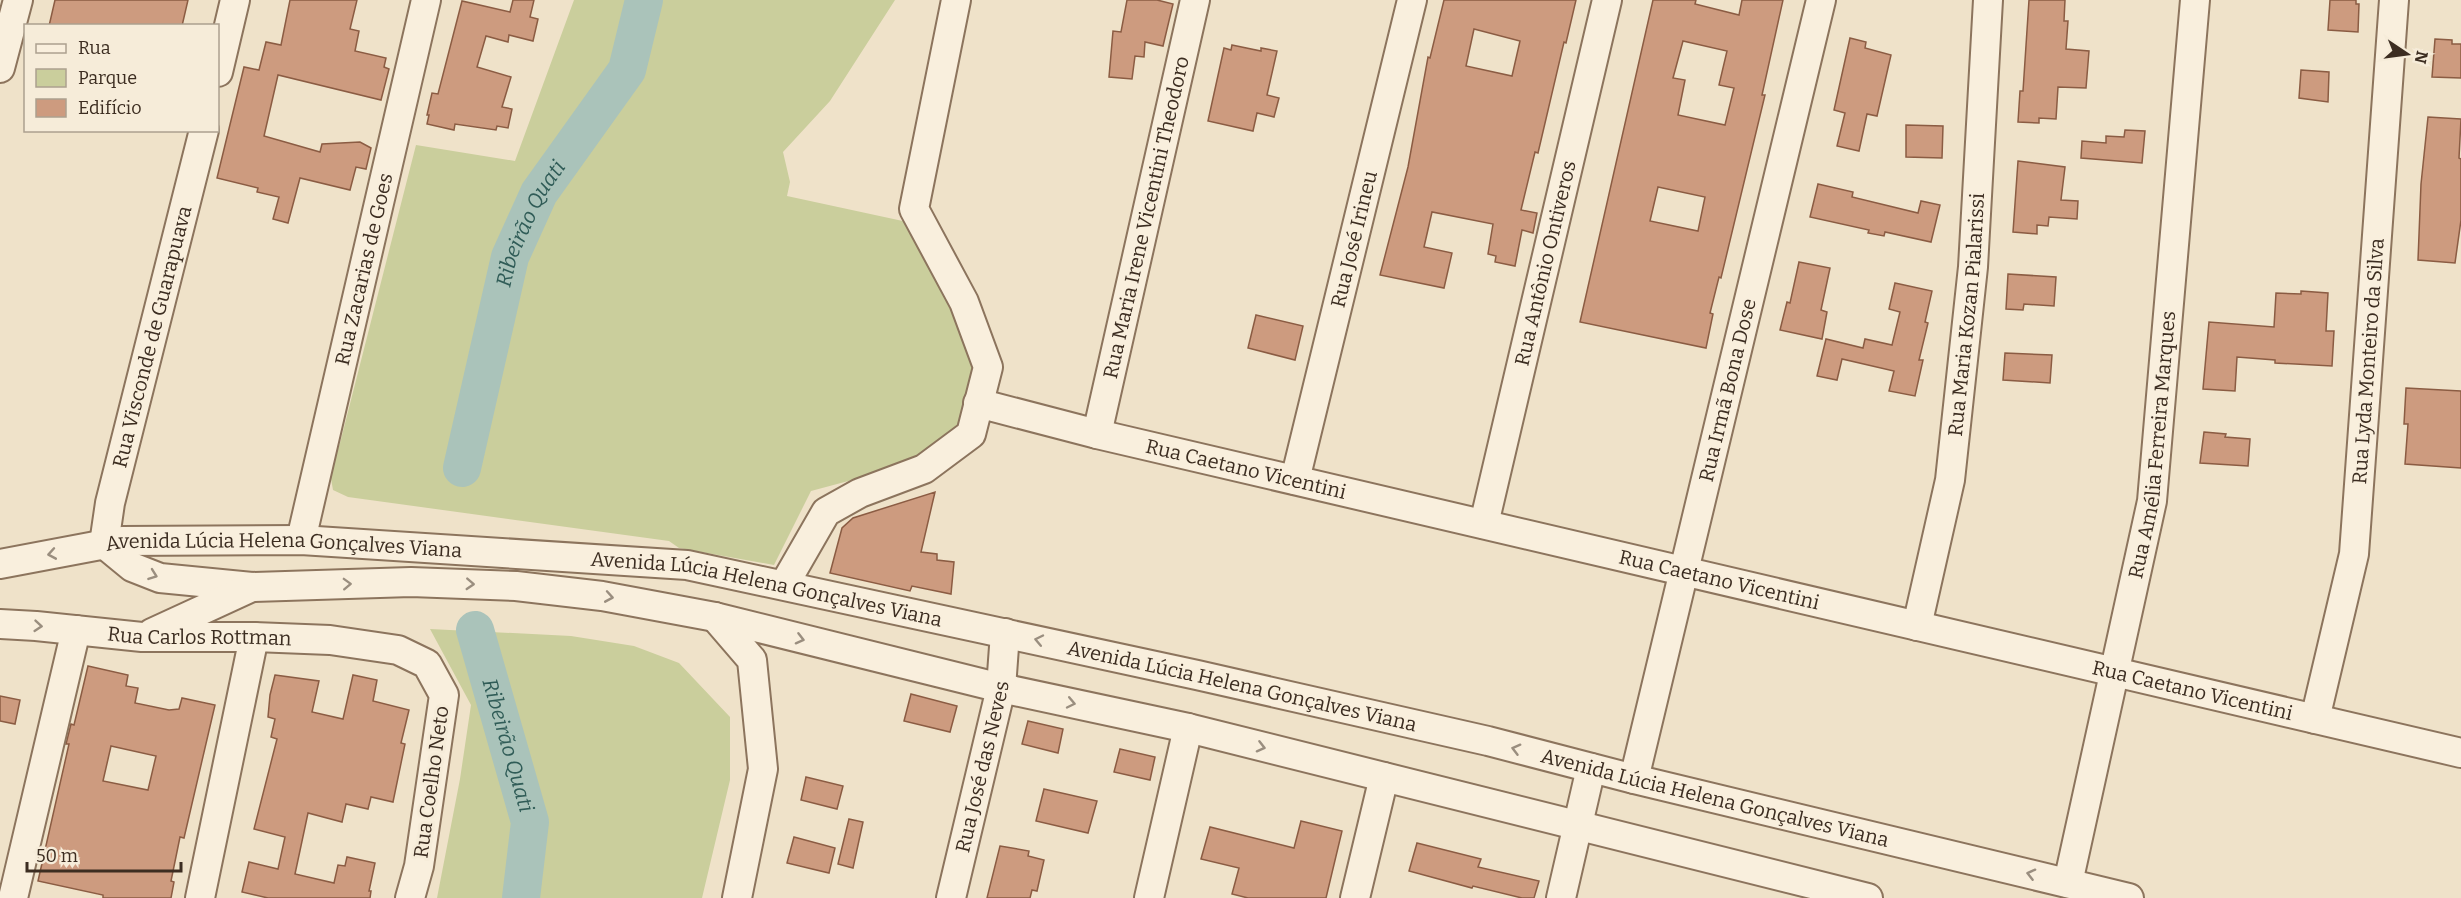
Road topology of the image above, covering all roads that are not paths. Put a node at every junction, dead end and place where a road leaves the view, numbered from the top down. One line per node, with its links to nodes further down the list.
1 (18, 0): 12 (street)
2 (235, 0): 13 (street)
3 (426, 0): 19 (street, Rua Zacarias de Goes)
4 (956, 0): 15 (street)
5 (1195, 0): 16 (street, Rua Maria Irene Vicentini Theodoro)
6 (1412, 0): 17 (street, Rua José Irineu)
7 (1607, 0): 18 (street, Rua Antônio Ontiveros)
8 (1821, 0): 22 (street, Rua Irmã Bona Dose)
9 (1988, 0): 27 (street, Rua Maria Kozan Pialarissi)
10 (2195, 0): 33 (street, Rua Amélia Ferreira Marques)
11 (2394, 0): 35 (street, Rua Lyda Monteiro da Silva)
12 (0, 68)
13 (219, 68)
14 (203, 132): 20 (street, Rua Visconde de Guarapuava)
15 (978, 403): 16 (street, Rua Caetano Vicentini); 23 (street)
16 (1097, 434): 17 (street, Rua Caetano Vicentini)
17 (1295, 480): 18 (street, Rua Caetano Vicentini)
18 (1484, 524): 22 (street, Rua Caetano Vicentini)
19 (301, 540): 20 (street, Avenida Lúcia Helena Gonçalves Viana); 23 (street, Avenida Lúcia Helena Gonçalves Viana)
20 (104, 544): 21 (street, one-way to 21); 24 (street, Avenida Lúcia Helena Gonçalves Viana, one-way to 24)
21 (0, 564)
22 (1683, 571): 27 (street, Rua Caetano Vicentini); 40 (street, Rua Irmã Bona Dose)
23 (784, 585): 29 (street, Avenida Lúcia Helena Gonçalves Viana)
24 (252, 587): 25 (street, Avenida Lúcia Helena Gonçalves Viana, one-way to 25); 30 (street)
25 (715, 617): 34 (street, Avenida Lúcia Helena Gonçalves Viana, one-way to 34); 47 (street)
26 (0, 624): 28 (street, Rua Carlos Rottman, one-way to 28)
27 (1917, 626): 33 (street, Rua Caetano Vicentini)
28 (76, 630): 30 (street, Rua Carlos Rottman); 44 (street)
29 (1005, 633): 34 (street, Rua José das Neves); 38 (street, Avenida Lúcia Helena Gonçalves Viana, one-way to 29)
30 (142, 637): 31 (street, Rua Carlos Rottman)
31 (254, 637): 32 (street, Rua Carlos Rottman); 45 (street)
32 (398, 650): 46 (street, Rua Coelho Neto)
33 (2115, 672): 35 (street, Rua Caetano Vicentini); 42 (street, Rua Amélia Ferreira Marques)
34 (1002, 688): 36 (street, Avenida Lúcia Helena Gonçalves Viana, one-way to 36); 48 (street, Rua José das Neves)
35 (2315, 719): 37 (street, Rua Caetano Vicentini)
36 (1188, 729): 39 (street, Avenida Lúcia Helena Gonçalves Viana, one-way to 39); 49 (street)
37 (2461, 753)
38 (1591, 768): 40 (street, Avenida Lúcia Helena Gonçalves Viana); 41 (street)
39 (1384, 777): 41 (street, Avenida Lúcia Helena Gonçalves Viana); 50 (street)
40 (1634, 779): 42 (street, Avenida Lúcia Helena Gonçalves Viana, one-way to 40)
41 (1578, 824): 43 (street, Avenida Lúcia Helena Gonçalves Viana); 51 (street)
42 (2068, 883): 53 (street, Avenida Lúcia Helena Gonçalves Viana)
43 (1778, 888): 52 (street, Avenida Lúcia Helena Gonçalves Viana)
44 (13, 898)
45 (200, 898)
46 (410, 898)
47 (737, 898)
48 (951, 898)
49 (1149, 898)
50 (1355, 898)
51 (1561, 898)
52 (1868, 898)
53 (2129, 898)

